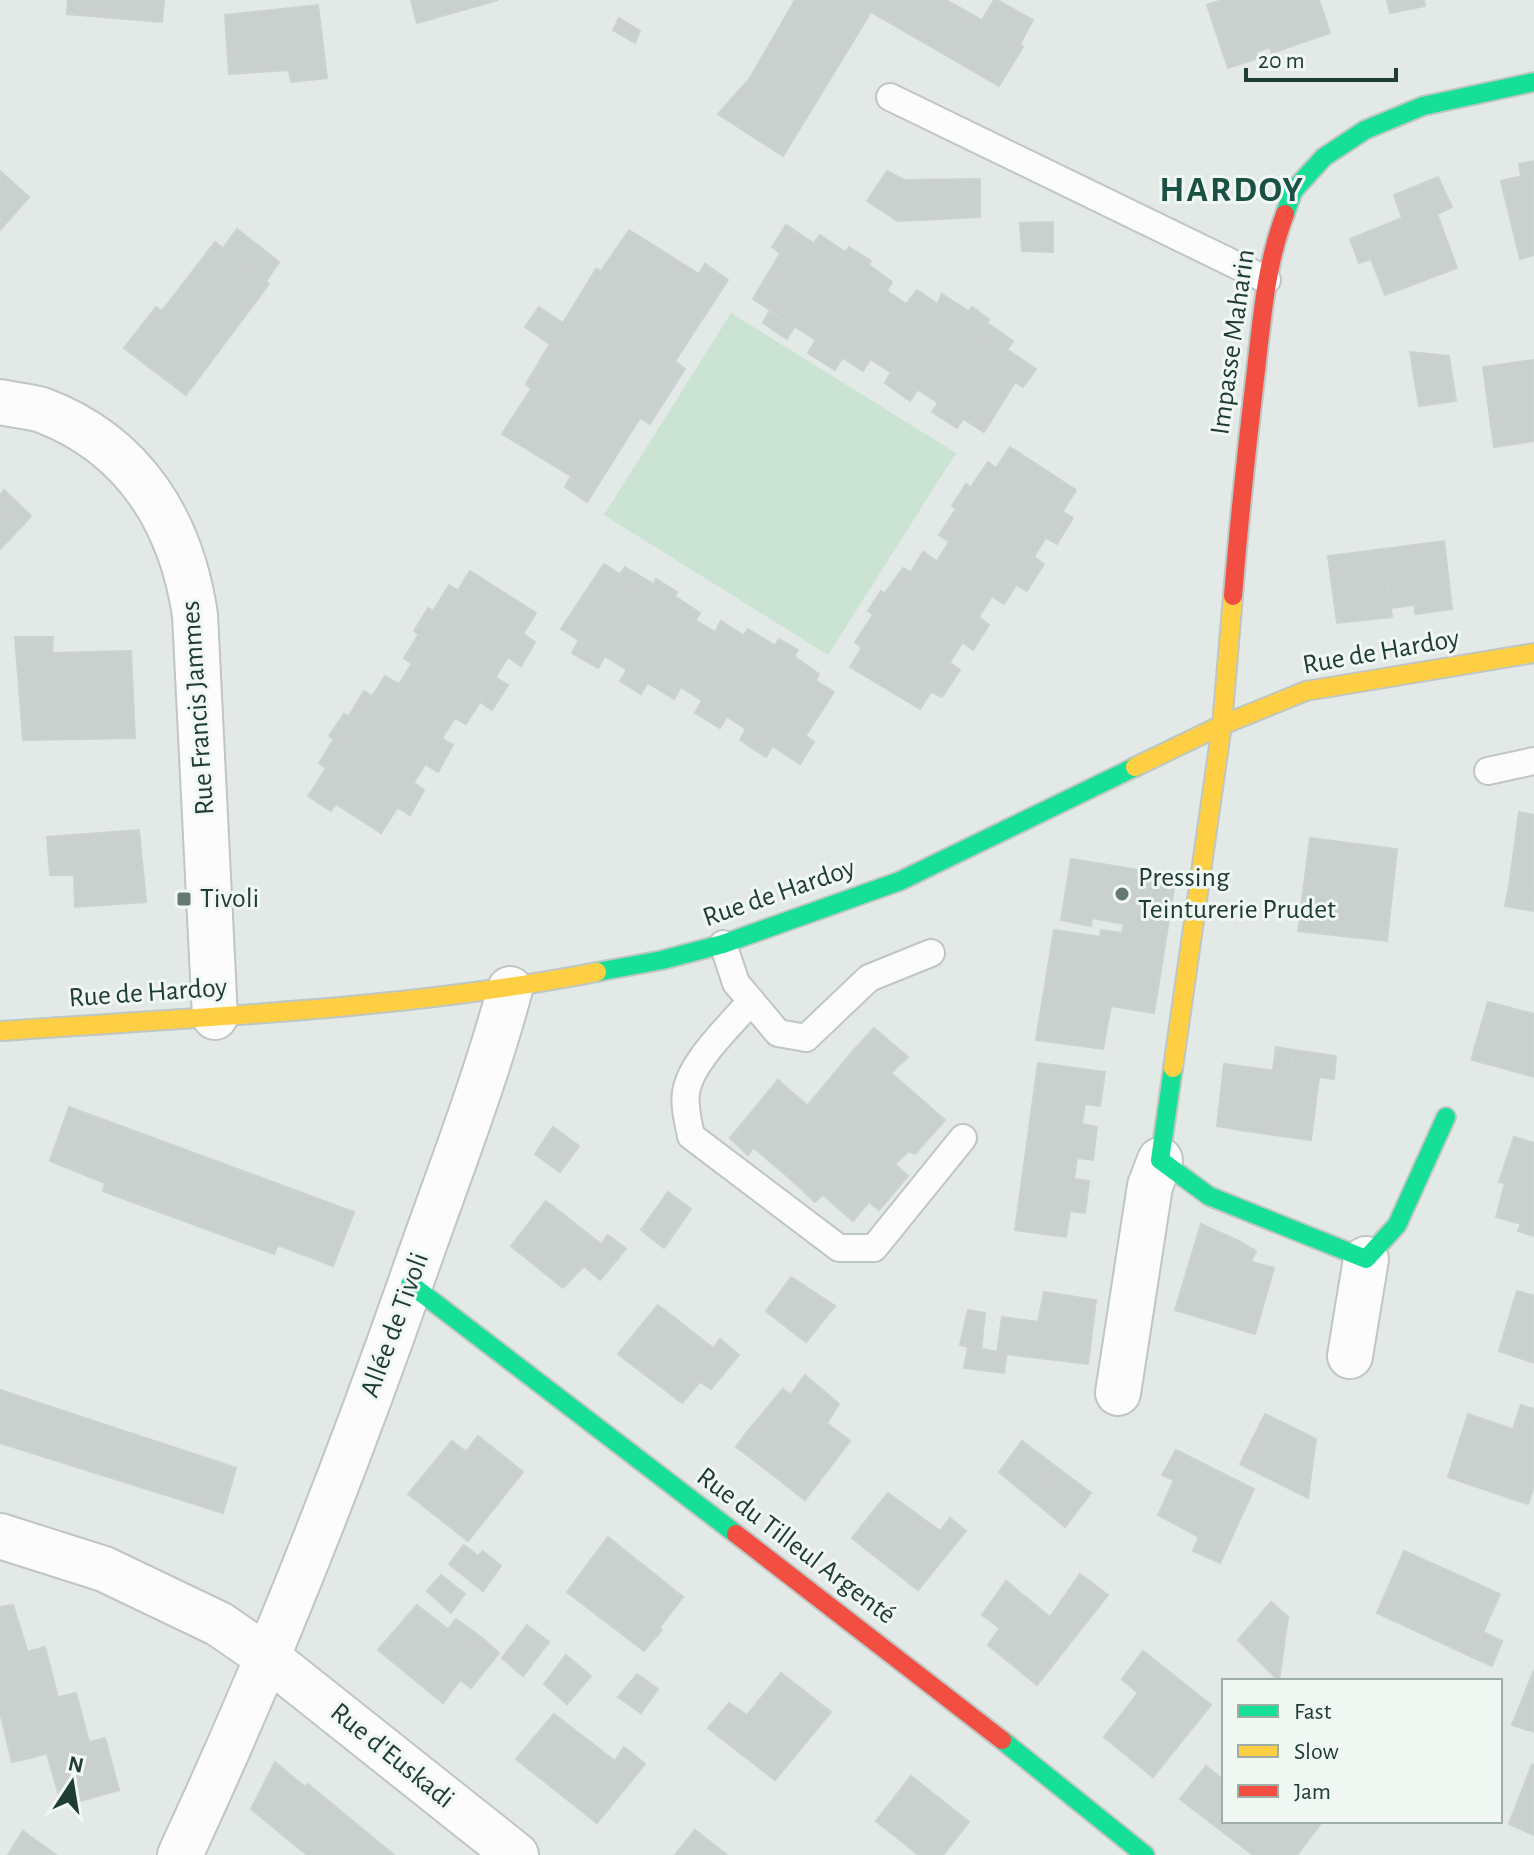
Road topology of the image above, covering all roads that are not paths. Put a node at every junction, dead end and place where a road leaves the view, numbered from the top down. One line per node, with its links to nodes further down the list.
1 (1534, 82): 3 (street, Impasse Maharin)
2 (890, 97): 3 (lane)
3 (1267, 280): 6 (street, Impasse Maharin)
4 (0, 402): 13 (street, Rue Francis Jammes)
5 (1534, 653): 6 (street, Rue de Hardoy)
6 (1222, 725): 9 (street, Rue de Hardoy); 17 (street, Impasse Maharin)
7 (1534, 761): 8 (lane)
8 (1488, 771)
9 (723, 944): 11 (street, Rue de Hardoy); 12 (lane)
10 (931, 953): 12 (lane)
11 (510, 989): 13 (street, Rue de Hardoy); 19 (street, Allée de Tivoli)
12 (751, 1001): 16 (lane)
13 (215, 1017): 14 (street, Rue de Hardoy)
14 (0, 1031)
15 (1446, 1117): 18 (street)
16 (963, 1138)
17 (1160, 1160): 18 (street); 21 (street)
18 (1366, 1259): 20 (street)
19 (410, 1284): 23 (street, Allée de Tivoli); 26 (street, Rue du Tilleul Argenté)
20 (1350, 1356)
21 (1118, 1393)
22 (0, 1536): 23 (street, Rue d'Euskadi)
23 (267, 1657): 24 (street, Allée de Tivoli); 25 (street, Rue d'Euskadi)
24 (180, 1855)
25 (516, 1855)
26 (1145, 1855)

